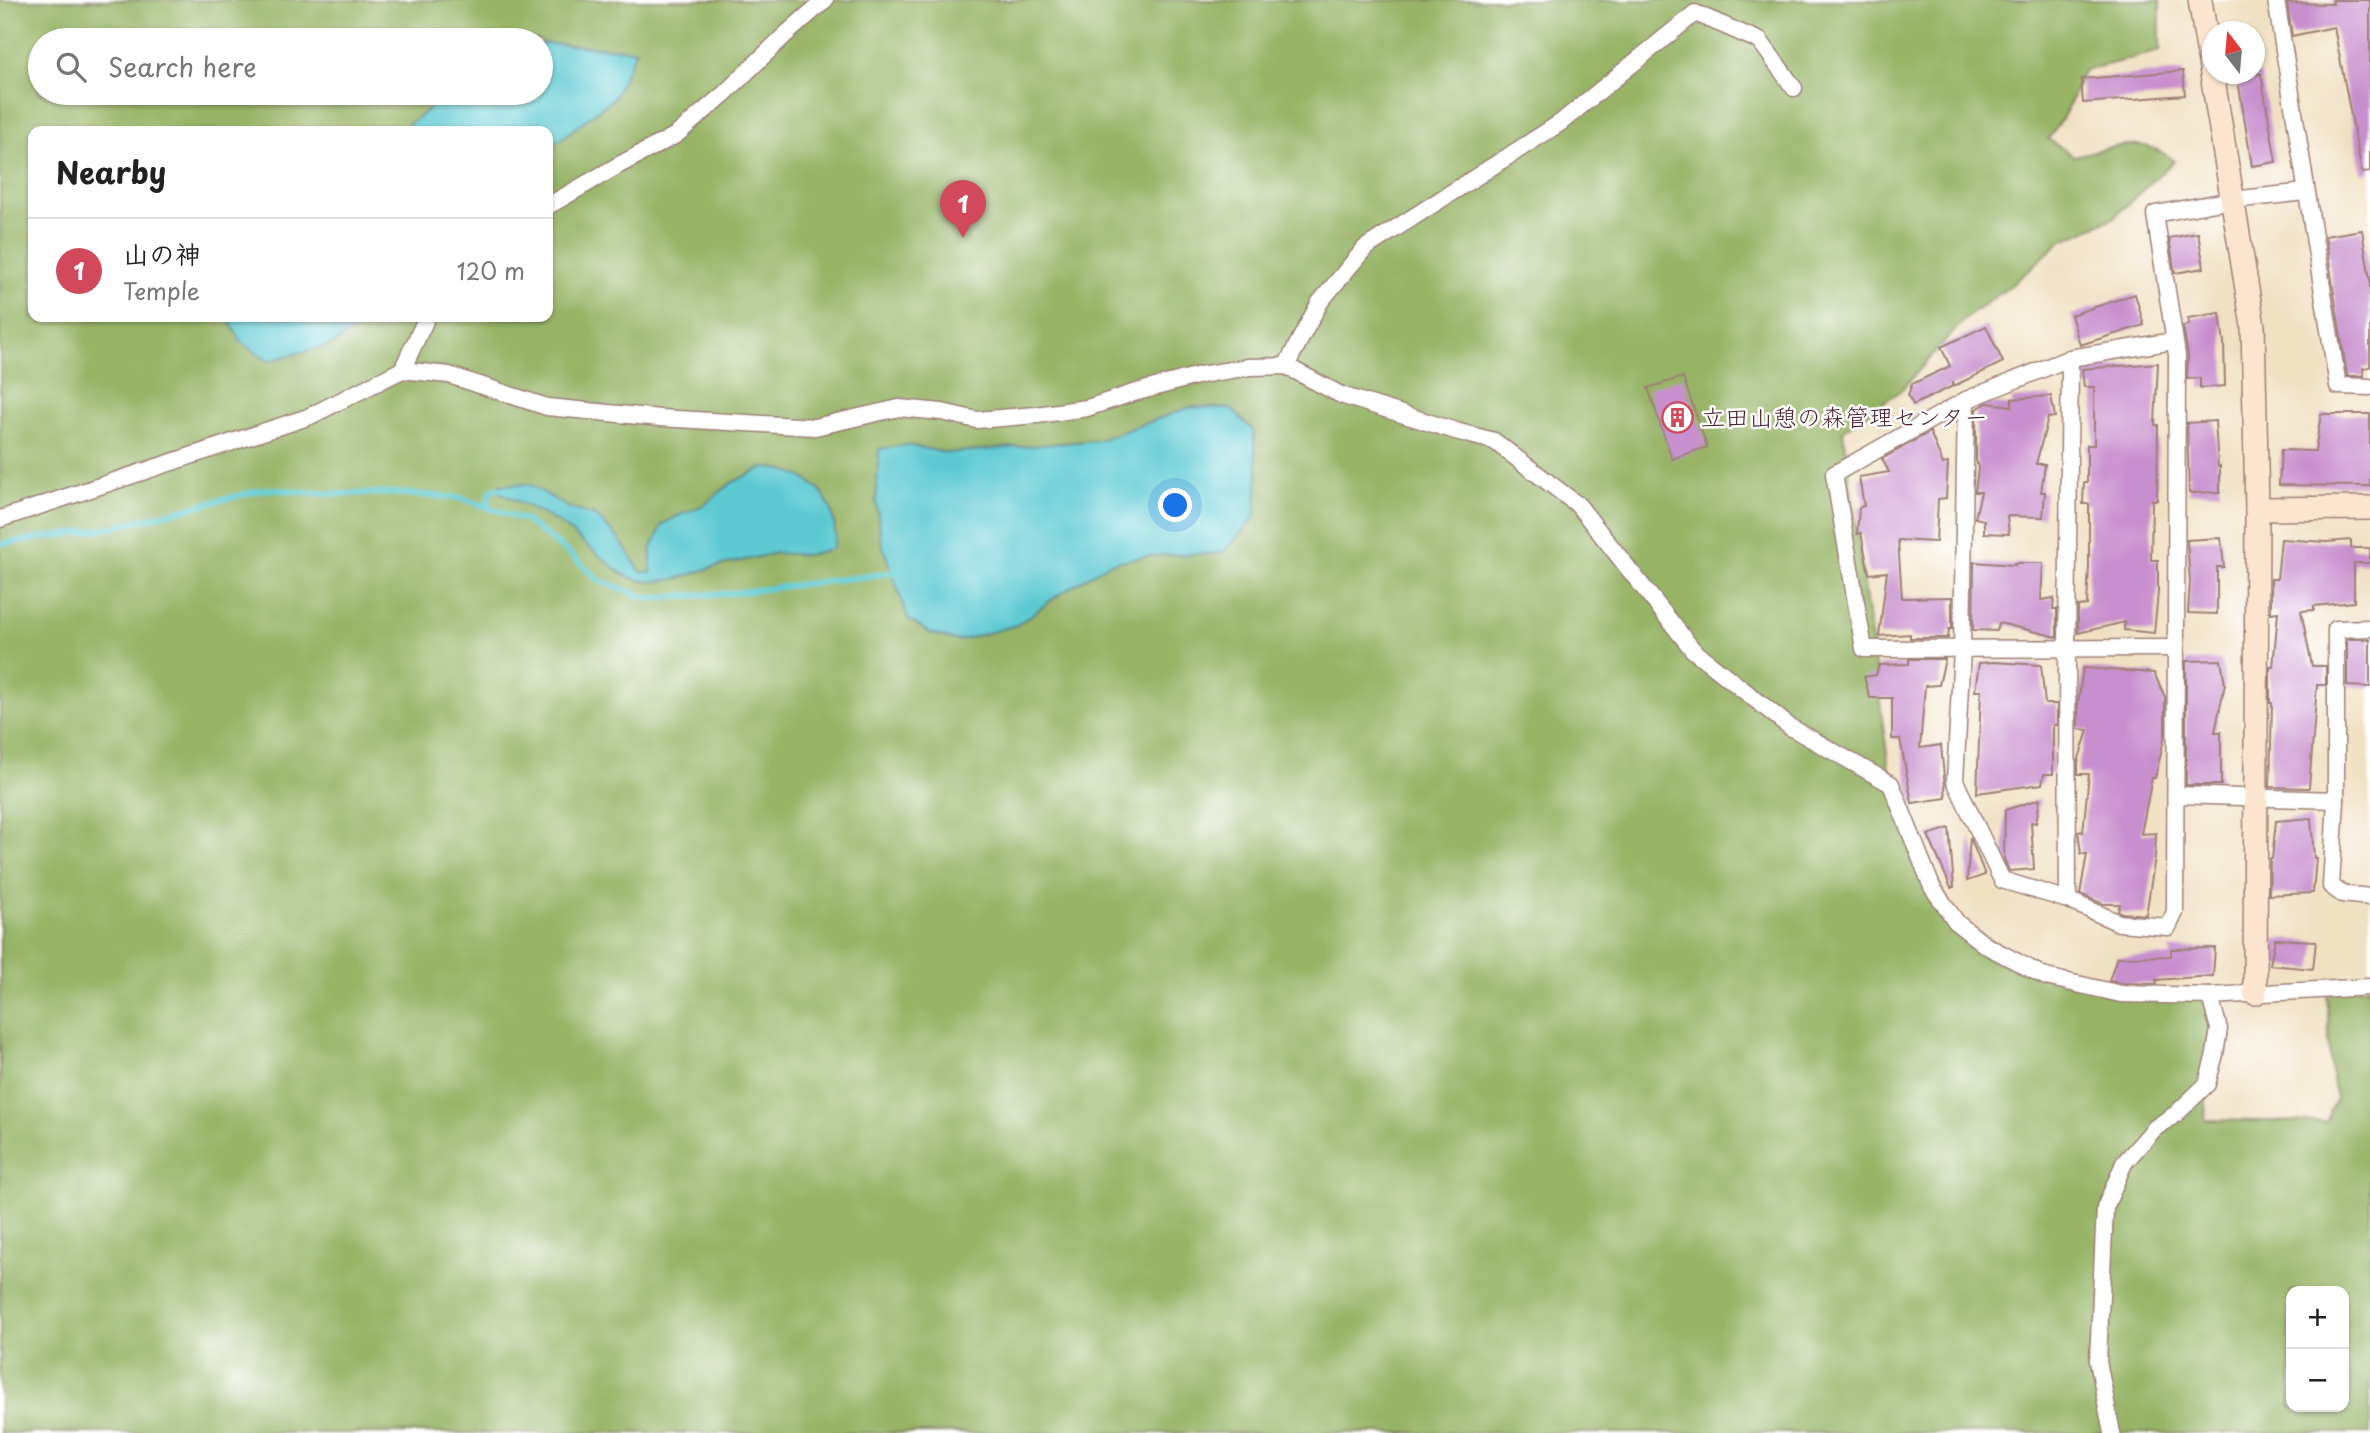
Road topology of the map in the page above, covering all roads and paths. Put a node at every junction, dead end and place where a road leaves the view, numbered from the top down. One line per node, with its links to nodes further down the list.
1 (825, 0): 7 (street)
2 (2200, 0): 6 (street)
3 (2276, 0): 5 (street)
4 (1794, 88): 11 (street)
5 (2306, 192): 6 (street); 13 (street)
6 (2232, 200): 9 (street); 16 (street)
7 (553, 203)
8 (425, 322): 12 (street)
9 (2174, 341): 10 (street); 19 (street)
10 (2070, 358): 14 (street); 21 (street)
11 (1286, 366): 12 (street); 29 (street)
12 (402, 370): 17 (street)
13 (2370, 387)
14 (1966, 400): 20 (street); 20 (street)
15 (2370, 508): 16 (street)
16 (2257, 509): 23 (street)
17 (0, 519)
18 (2370, 628): 24 (street)
19 (2175, 648): 21 (street); 22 (street)
20 (1962, 649): 21 (street); 26 (street)
21 (2067, 649): 26 (street)
22 (2177, 795): 23 (street); 26 (street)
23 (2256, 797): 24 (street); 28 (street)
24 (2336, 800): 25 (street)
25 (2370, 897)
26 (2068, 900)
27 (2370, 987): 28 (street)
28 (2255, 993): 29 (street)
29 (2210, 996): 30 (street)
30 (2112, 1433)

